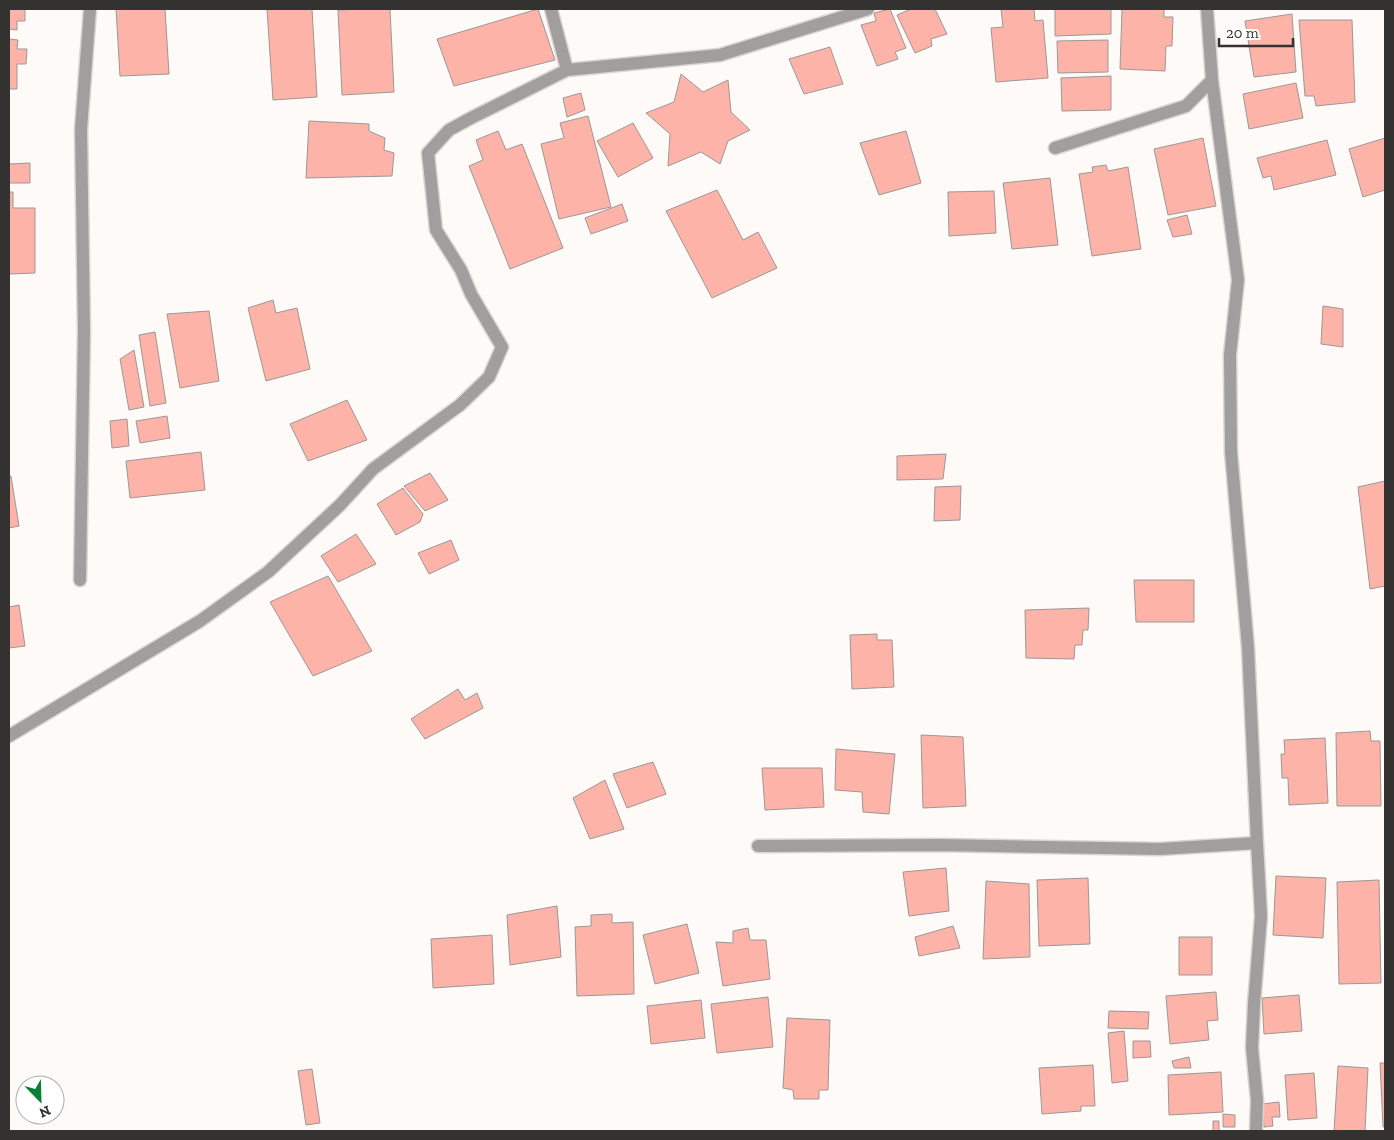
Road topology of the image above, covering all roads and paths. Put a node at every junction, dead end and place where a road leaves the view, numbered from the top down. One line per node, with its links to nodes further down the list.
1 (90, 9): 8 (street)
2 (552, 9): 5 (street)
3 (868, 9): 5 (street)
4 (1207, 9): 6 (street)
5 (567, 70): 9 (street)
6 (1212, 80): 7 (street); 10 (street)
7 (1055, 148)
8 (80, 580)
9 (9, 736)
10 (1257, 842): 11 (street); 12 (street)
11 (758, 846)
12 (1256, 1131)

